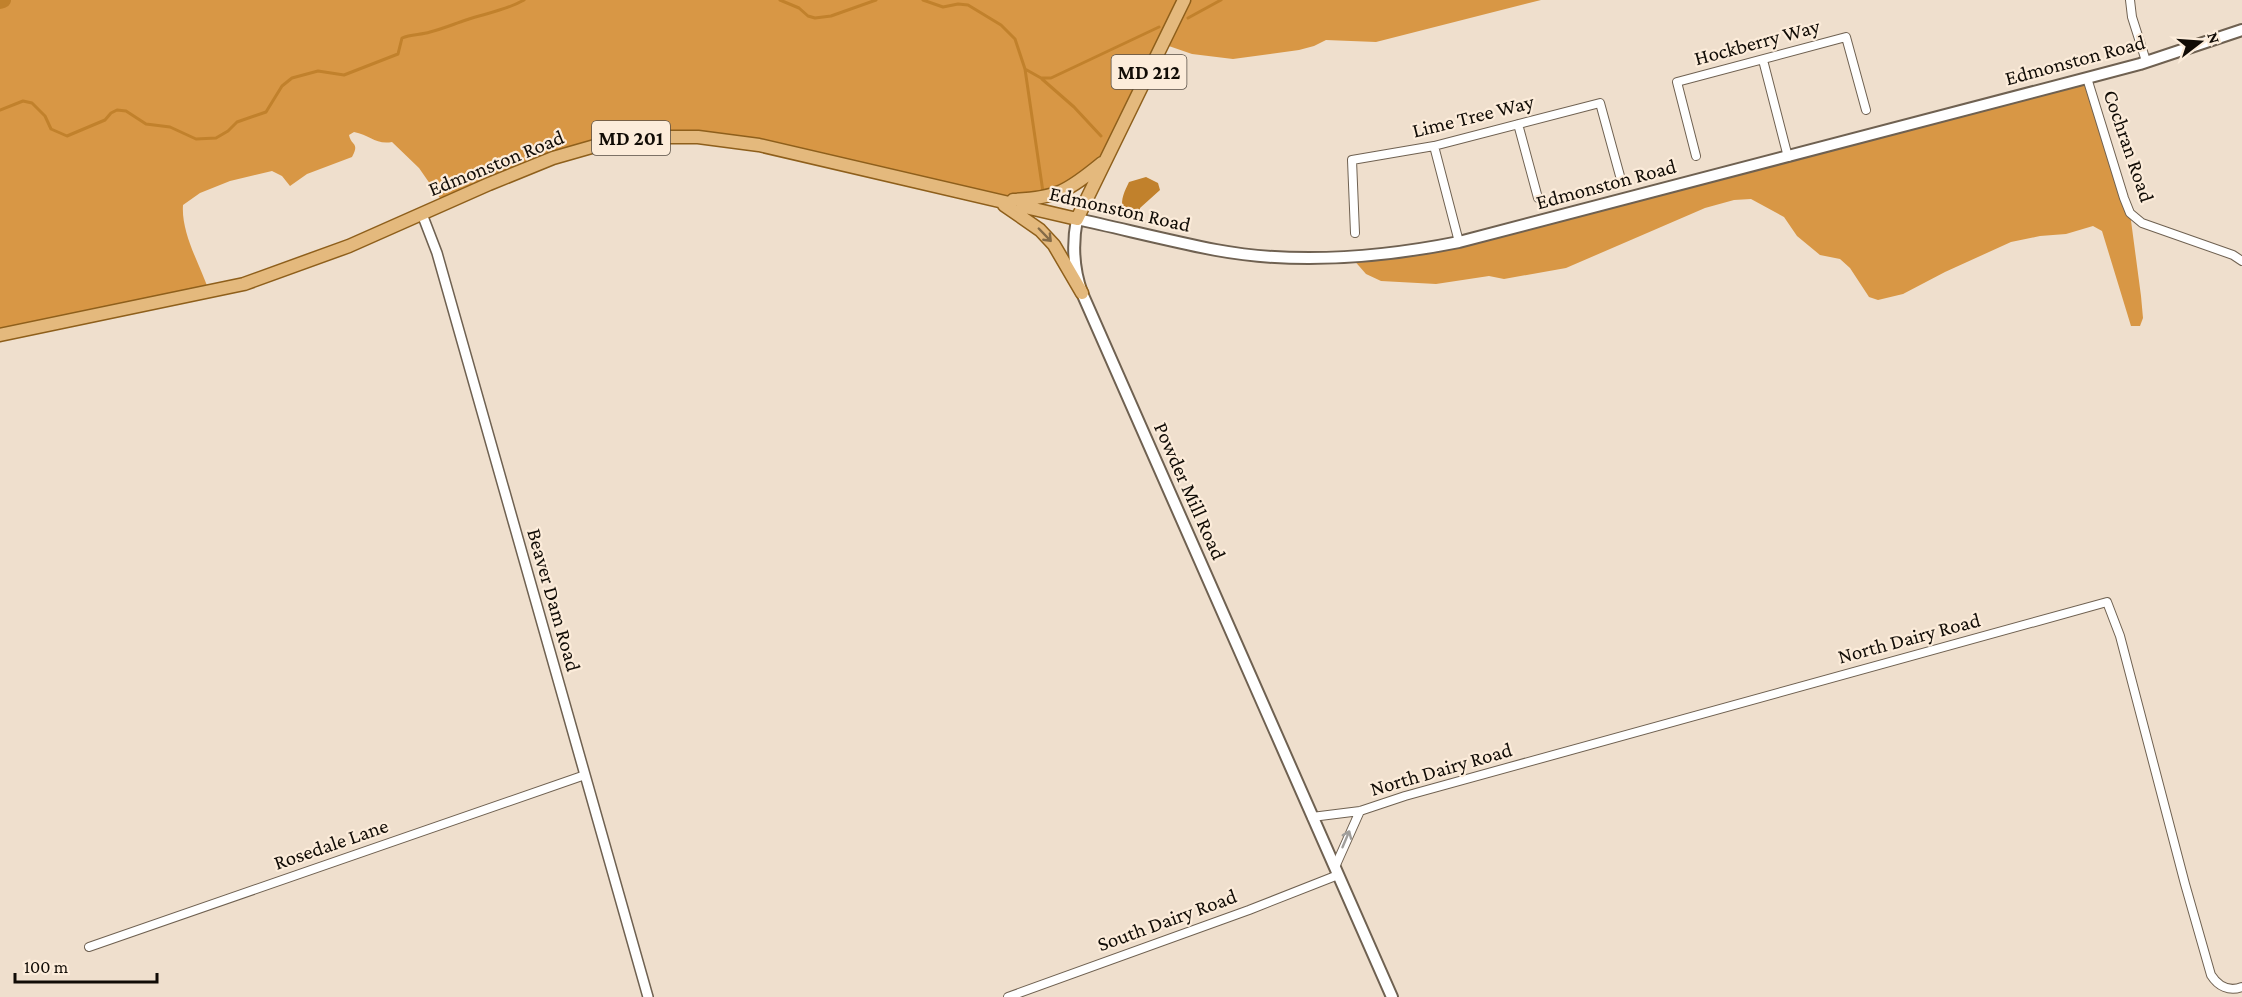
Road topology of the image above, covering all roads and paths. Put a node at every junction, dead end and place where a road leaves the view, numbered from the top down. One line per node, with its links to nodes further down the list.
1 (1184, 0): 12 (main road, Powder Mill Road / MD 212)
2 (2130, 0): 5 (street)
3 (2242, 30): 5 (main road, Edmonston Road)
4 (1762, 60): 7 (street, Hockberry Way); 10 (street, Hockberry Way); 11 (street)
5 (2146, 61): 6 (main road, Edmonston Road)
6 (2087, 78): 11 (main road, Edmonston Road); 20 (street, Cochran Road)
7 (1866, 110)
8 (1518, 124): 9 (street, Lime Tree Way); 13 (street, Lime Tree Way); 14 (street)
9 (1434, 146): 18 (street, Lime Tree Way); 19 (street)
10 (1696, 156)
11 (1788, 157): 19 (main road, Edmonston Road)
12 (1105, 160): 15 (main road); 17 (main road, Powder Mill Road / MD 212)
13 (1620, 176)
14 (1538, 198)
15 (998, 201): 16 (main road, Edmonston Road / MD 201); 17 (main road, Edmonston Road / MD 201); 21 (main road, one-way to 21)
16 (422, 214): 22 (main road, Edmonston Road / MD 201); 23 (street, Beaver Dam Road)
17 (1077, 219): 19 (main road, Edmonston Road); 21 (main road, Powder Mill Road)
18 (1354, 232)
19 (1459, 242)
20 (2242, 261)
21 (1082, 293): 25 (main road, Powder Mill Road)
22 (0, 335)
23 (585, 775): 27 (street, Rosedale Lane); 29 (street, Beaver Dam Road)
24 (1360, 811): 25 (street, North Dairy Road); 26 (street, one-way to 24); 28 (street, North Dairy Road)
25 (1312, 817): 26 (main road, Powder Mill Road)
26 (1336, 871): 30 (street, South Dairy Road); 31 (main road, Powder Mill Road)
27 (89, 947)
28 (2242, 987)
29 (648, 997)
30 (1008, 997)
31 (1392, 997)

